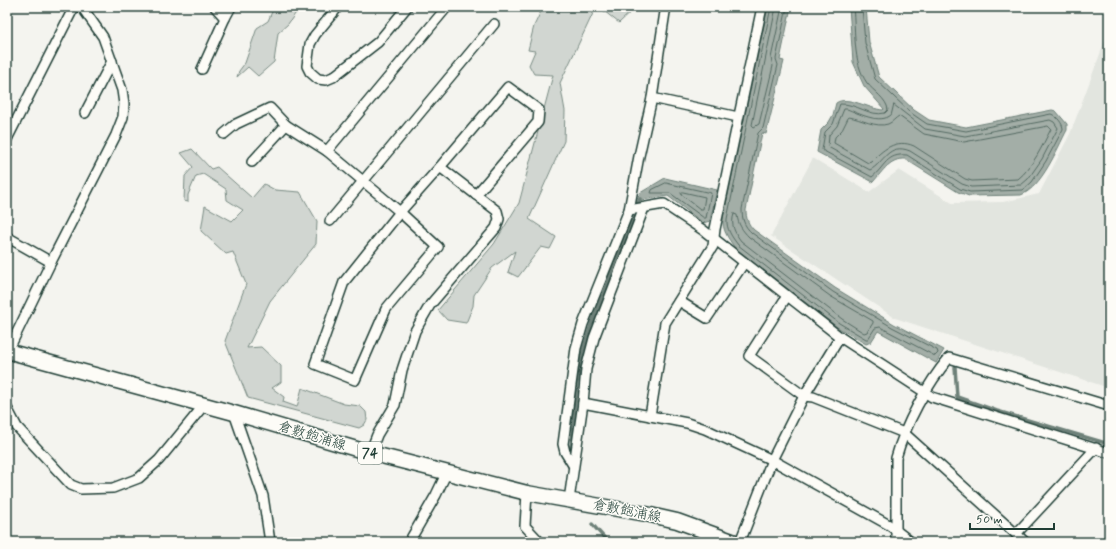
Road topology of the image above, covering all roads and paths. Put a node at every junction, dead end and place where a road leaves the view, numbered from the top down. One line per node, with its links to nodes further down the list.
1 (74, 7): 19 (street)
2 (82, 7): 12 (street)
3 (215, 7): 10 (street)
4 (231, 7): 10 (street)
5 (338, 7): 6 (street)
6 (407, 7)
7 (447, 7): 20 (street)
8 (666, 7): 14 (street)
9 (762, 7): 16 (street)
10 (225, 18): 13 (street)
11 (494, 24): 23 (street)
12 (112, 61): 15 (street); 30 (street)
13 (202, 69)
14 (652, 98): 16 (street); 25 (street)
15 (85, 113)
16 (738, 117): 29 (street)
17 (286, 125): 18 (street); 20 (street); 21 (street)
18 (224, 134)
19 (7, 139)
20 (327, 151): 23 (street)
21 (252, 162)
22 (440, 167): 24 (street); 24 (street); 26 (street)
23 (363, 181): 26 (street); 27 (street)
24 (476, 195): 47 (street)
25 (637, 209): 29 (street); 38 (street); 49 (street)
26 (400, 212): 26 (street)
27 (330, 221)
28 (7, 237): 30 (street)
29 (714, 239): 31 (street); 33 (street)
30 (51, 262): 35 (street)
31 (744, 263): 32 (street); 33 (street)
32 (787, 296): 34 (street); 37 (street)
33 (679, 301): 43 (street)
34 (840, 337): 36 (street); 37 (street)
35 (8, 351): 39 (main road, 倉敷飽浦線 / 74)
36 (926, 393): 40 (street); 44 (street); 45 (street)
37 (804, 396): 44 (street); 48 (street)
38 (583, 403): 43 (street); 49 (street)
39 (204, 405): 41 (street); 42 (main road, 倉敷飽浦線 / 74)
40 (1109, 406)
41 (7, 408)
42 (234, 413): 47 (main road, 倉敷飽浦線 / 74); 55 (street)
43 (650, 416): 48 (street)
44 (904, 433): 53 (street); 54 (street)
45 (1096, 448): 46 (street); 54 (street)
46 (1109, 452)
47 (370, 453): 50 (main road, 倉敷飽浦線 / 74)
48 (772, 460): 53 (street); 59 (street)
49 (573, 465): 52 (street)
50 (447, 472): 51 (main road, 倉敷飽浦線 / 74); 56 (street)
51 (527, 492): 52 (main road, 倉敷飽浦線 / 74); 57 (street)
52 (568, 500): 58 (main road, 倉敷飽浦線 / 74)
53 (896, 531): 60 (street); 61 (street)
54 (1016, 534): 62 (street)
55 (270, 542)
56 (409, 542)
57 (540, 542)
58 (735, 542)
59 (740, 542)
60 (896, 542)
61 (911, 542)
62 (1025, 542)

